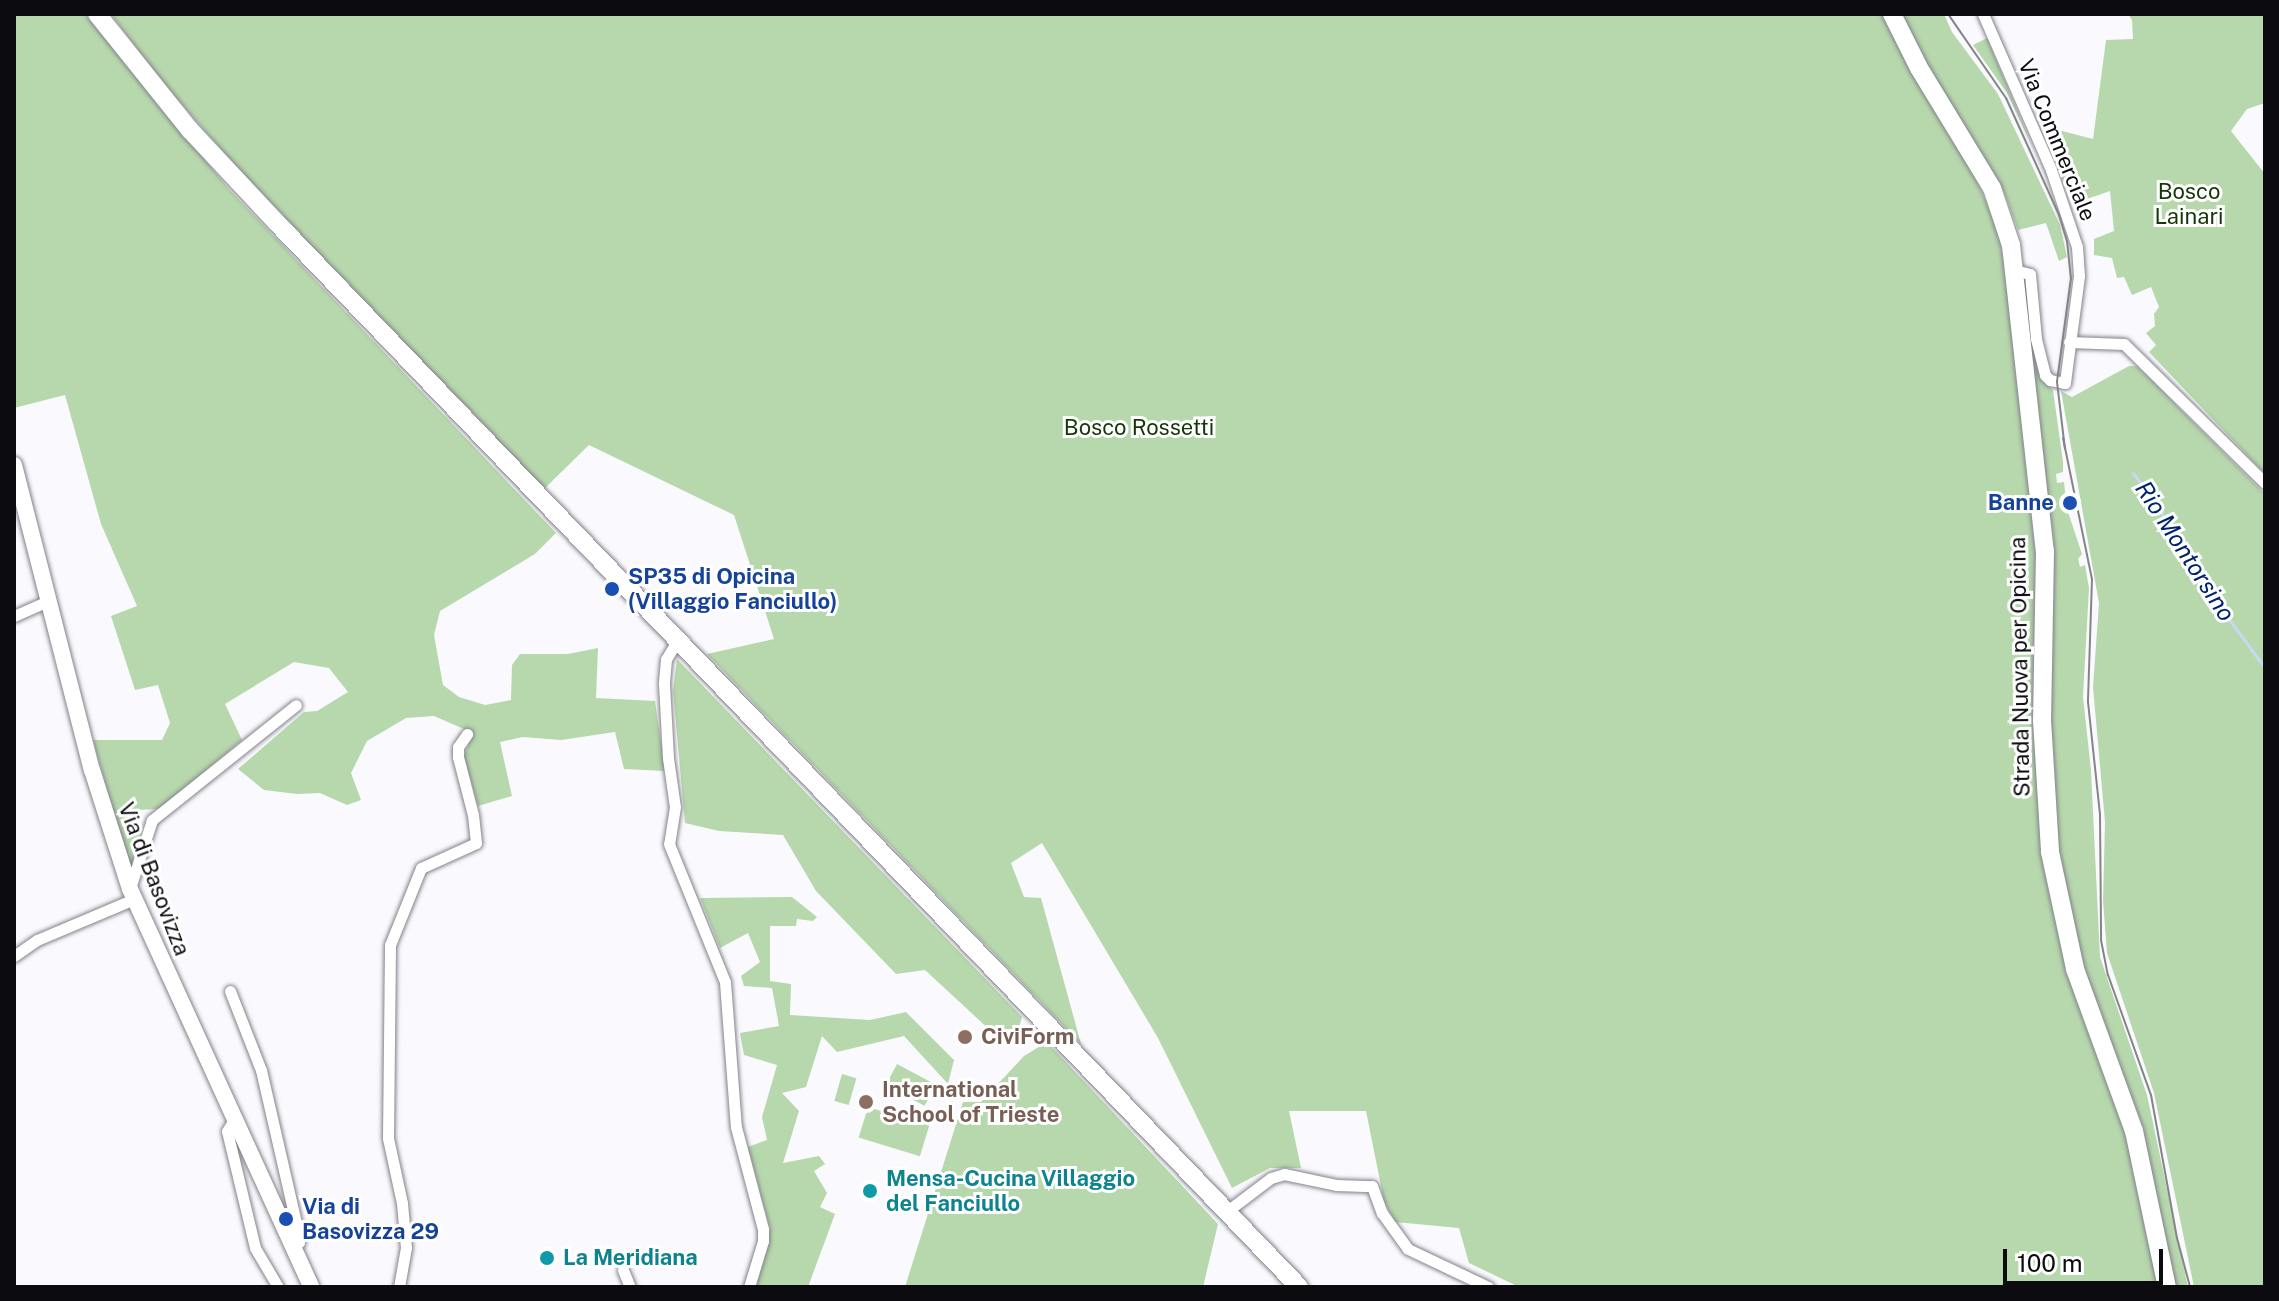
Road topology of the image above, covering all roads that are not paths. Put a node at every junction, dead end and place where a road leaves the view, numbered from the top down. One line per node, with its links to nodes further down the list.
1 (97, 14): 11 (main road)
2 (1892, 14): 4 (main road, Strada Nuova per Opicina)
3 (1983, 14): 5 (street, Via Commerciale)
4 (2014, 270): 5 (street, Via Commerciale); 28 (main road, Strada Nuova per Opicina)
5 (2069, 342): 7 (street)
6 (14, 465): 8 (main road, Via di Basovizza)
7 (2265, 483)
8 (17, 487): 9 (main road, Via di Basovizza)
9 (48, 601): 10 (street); 14 (main road, Via di Basovizza)
10 (14, 616)
11 (677, 641): 18 (main road); 25 (street)
12 (296, 705): 14 (street)
13 (467, 734): 23 (street)
14 (132, 894): 15 (street); 17 (main road, Via di Basovizza)
15 (14, 956)
16 (230, 991): 19 (street)
17 (234, 1120): 19 (main road, Via di Basovizza); 21 (street)
18 (1226, 1212): 26 (main road); 27 (street)
19 (292, 1247): 22 (main road, Via di Basovizza)
20 (623, 1270): 24 (street)
21 (278, 1287)
22 (311, 1287)
23 (399, 1287)
24 (630, 1287)
25 (749, 1287)
26 (1299, 1287)
27 (1488, 1287)
28 (2167, 1287)

